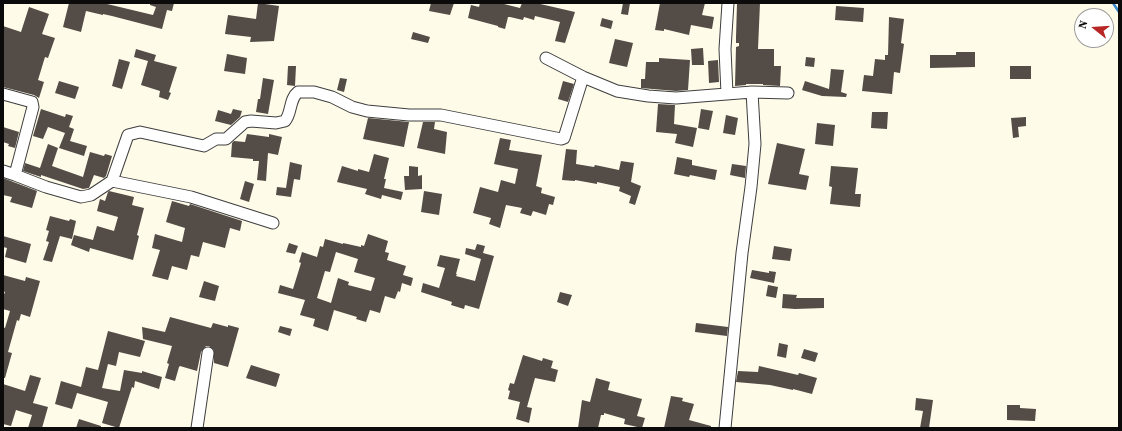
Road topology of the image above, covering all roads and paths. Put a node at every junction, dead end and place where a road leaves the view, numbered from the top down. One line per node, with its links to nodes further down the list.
1 (728, 3): 7 (street)
2 (546, 58): 3 (street)
3 (583, 78): 7 (street); 10 (street)
4 (752, 92): 5 (street); 7 (street); 14 (street)
5 (788, 93)
6 (3, 94): 9 (street)
7 (727, 94)
8 (3, 171): 9 (street)
9 (15, 175): 10 (street)
10 (112, 181): 11 (street)
11 (273, 223)
12 (208, 353): 13 (street)
13 (197, 428)
14 (725, 428)

